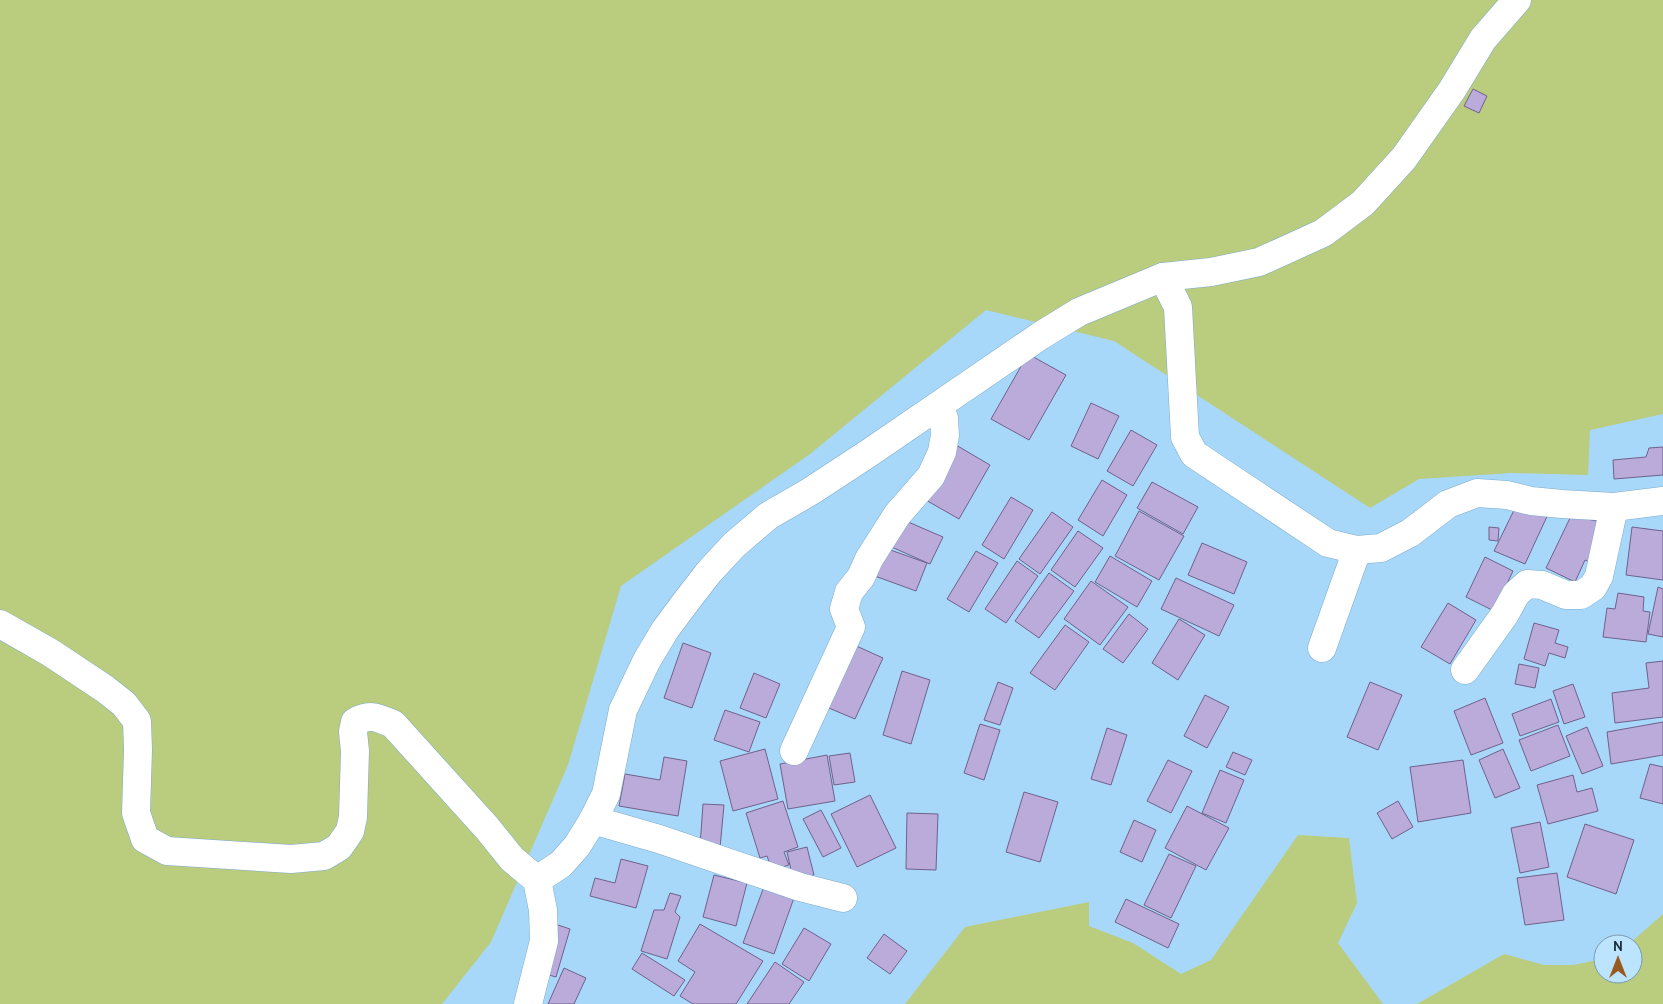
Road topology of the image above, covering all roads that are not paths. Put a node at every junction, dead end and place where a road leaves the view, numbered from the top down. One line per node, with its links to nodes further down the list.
1 (1517, 0): 2 (street)
2 (1163, 277): 3 (street); 6 (street)
3 (938, 407): 10 (street); 11 (street)
4 (1663, 501): 5 (street)
5 (1614, 507): 6 (street); 9 (street)
6 (1357, 550): 8 (street)
7 (0, 624): 12 (street)
8 (1322, 648)
9 (1465, 670)
10 (794, 751)
11 (593, 820): 12 (street); 13 (street)
12 (537, 880): 14 (street)
13 (843, 898)
14 (528, 1004)

